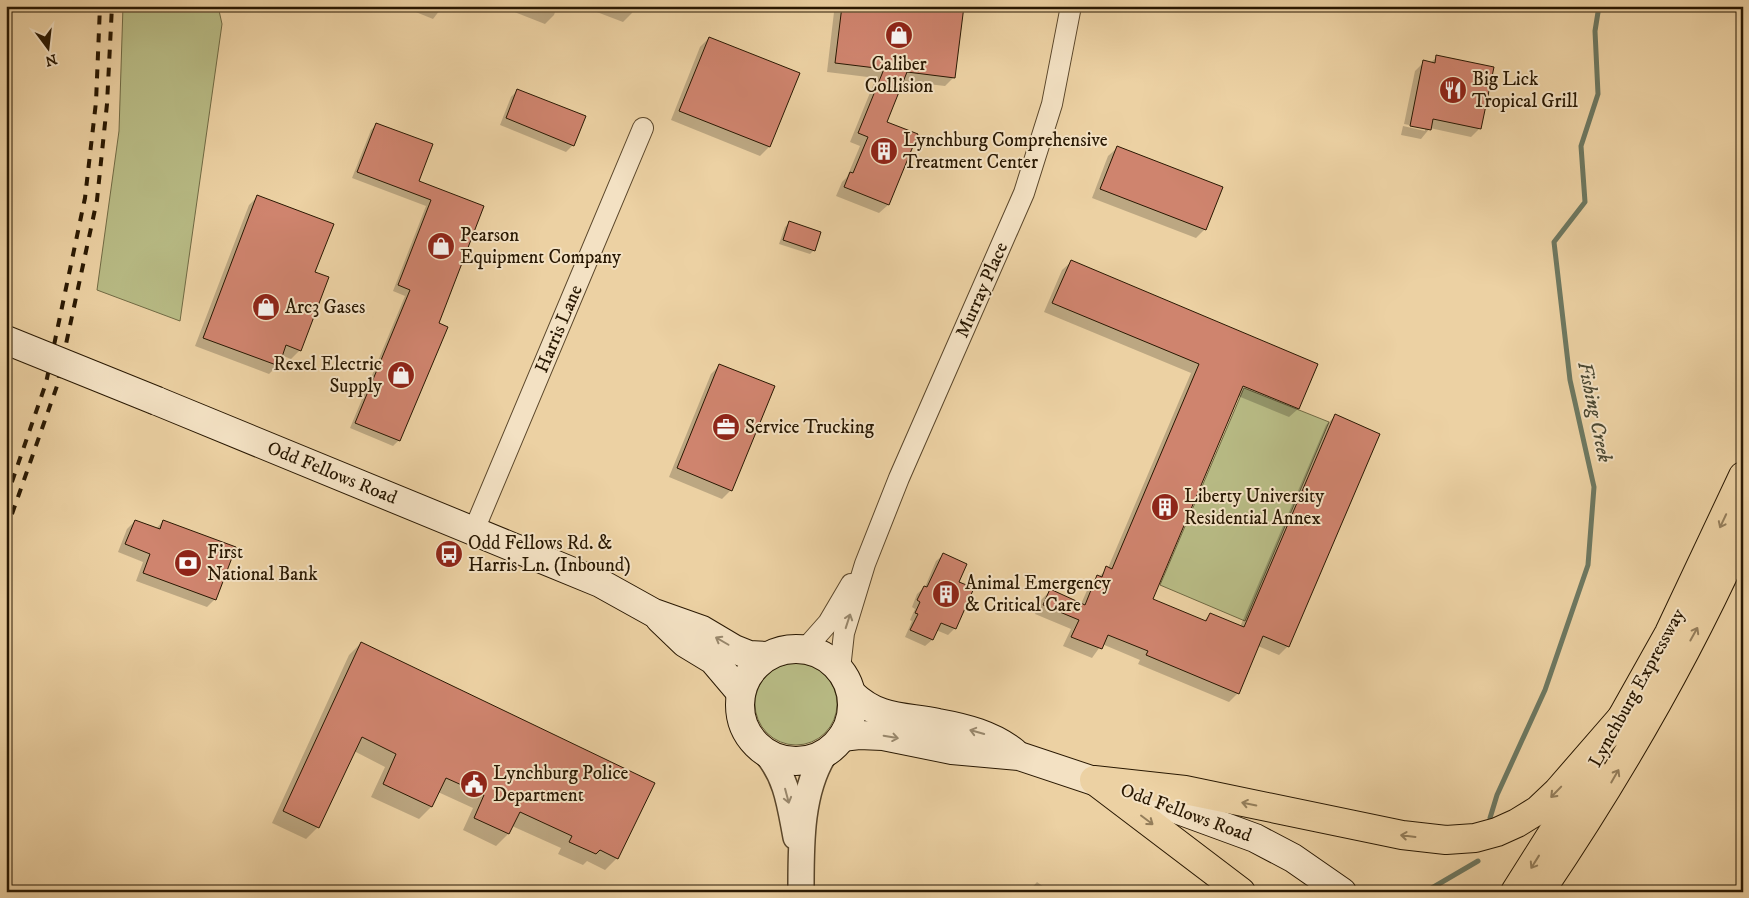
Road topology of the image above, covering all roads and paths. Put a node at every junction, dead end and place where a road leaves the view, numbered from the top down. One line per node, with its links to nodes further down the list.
1 (1071, 6): 7 (street, Murray Place)
2 (643, 128): 5 (street, Harris Lane)
3 (6, 340): 5 (main road, Odd Fellows Road, bridge)
4 (1743, 476): 14 (highway, Lynchburg Expressway, one-way to 14)
5 (474, 530): 8 (main road, Odd Fellows Road)
6 (1743, 532): 24 (highway, Lynchburg Expressway, one-way to 6)
7 (865, 564): 9 (street, Murray Place); 11 (street, Murray Place, one-way to 7)
8 (654, 613): 10 (main road, Odd Fellows Road, one-way to 8); 12 (main road, Odd Fellows Road)
9 (805, 649): 10 (main road); 11 (main road)
10 (767, 656): 12 (main road)
11 (840, 669): 13 (main road)
12 (741, 693): 16 (main road)
13 (852, 694): 15 (main road); 17 (main road, Odd Fellows Road, one-way to 13)
14 (1623, 716): 18 (highway, one-way to 18); 23 (highway, Lynchburg Expressway, one-way to 23)
15 (834, 745): 16 (main road); 17 (main road, Odd Fellows Road, one-way to 17); 19 (street)
16 (766, 753): 19 (street, one-way to 19)
17 (1019, 756): 18 (main road, Odd Fellows Road)
18 (1094, 780): 21 (highway, one-way to 21); 22 (main road, Odd Fellows Road)
19 (801, 864): 20 (street)
20 (801, 892)
21 (1242, 892)
22 (1342, 892)
23 (1514, 892)
24 (1540, 892)

